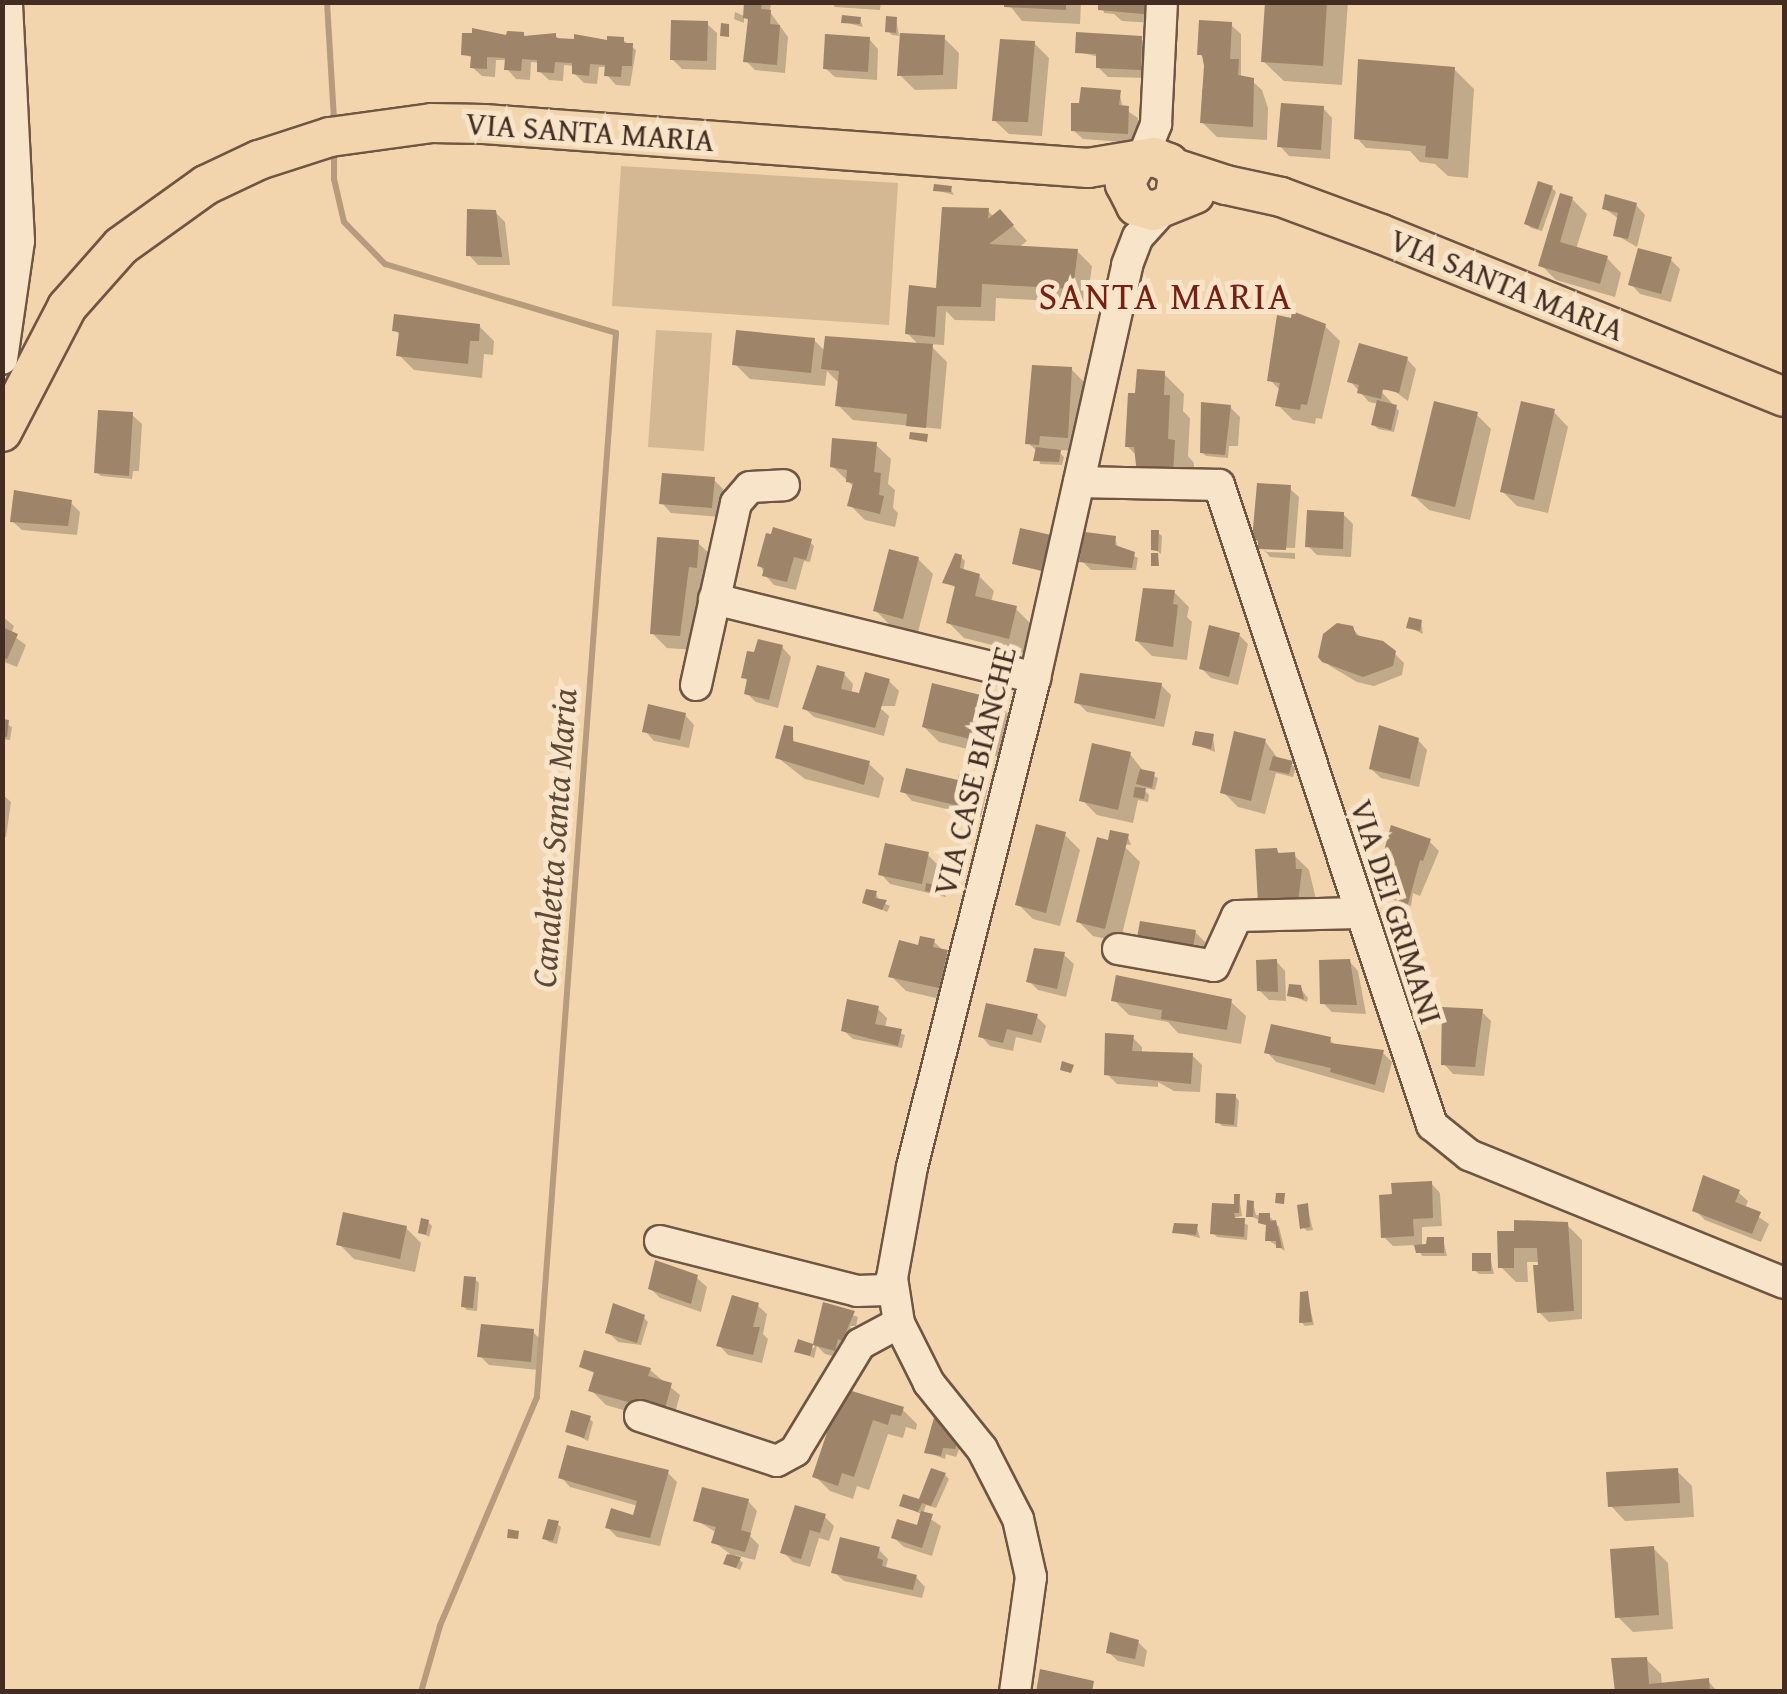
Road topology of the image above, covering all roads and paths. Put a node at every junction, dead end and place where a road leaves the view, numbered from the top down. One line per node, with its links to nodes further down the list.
1 (7, 2): 4 (street)
2 (1162, 2): 3 (street, VIA CASE BIANCHE)
3 (1151, 182): 5 (main road, VIA SANTA MARIA); 6 (main road, VIA SANTA MARIA); 7 (street, VIA CASE BIANCHE)
4 (2, 360)
5 (1784, 396)
6 (2, 432)
7 (1078, 482): 10 (street, VIA CASE BIANCHE); 12 (street, VIA DEI GRIMANI)
8 (784, 485): 9 (street)
9 (714, 598): 10 (street); 11 (street)
10 (1035, 678): 16 (street, VIA CASE BIANCHE)
11 (696, 685)
12 (1359, 913): 13 (street); 15 (street, VIA DEI GRIMANI)
13 (1118, 949)
14 (660, 1240): 16 (street)
15 (1784, 1282)
16 (894, 1290): 17 (street, VIA CASE BIANCHE)
17 (898, 1323): 18 (street); 19 (street, VIA CASE BIANCHE)
18 (640, 1416)
19 (1015, 1692)

